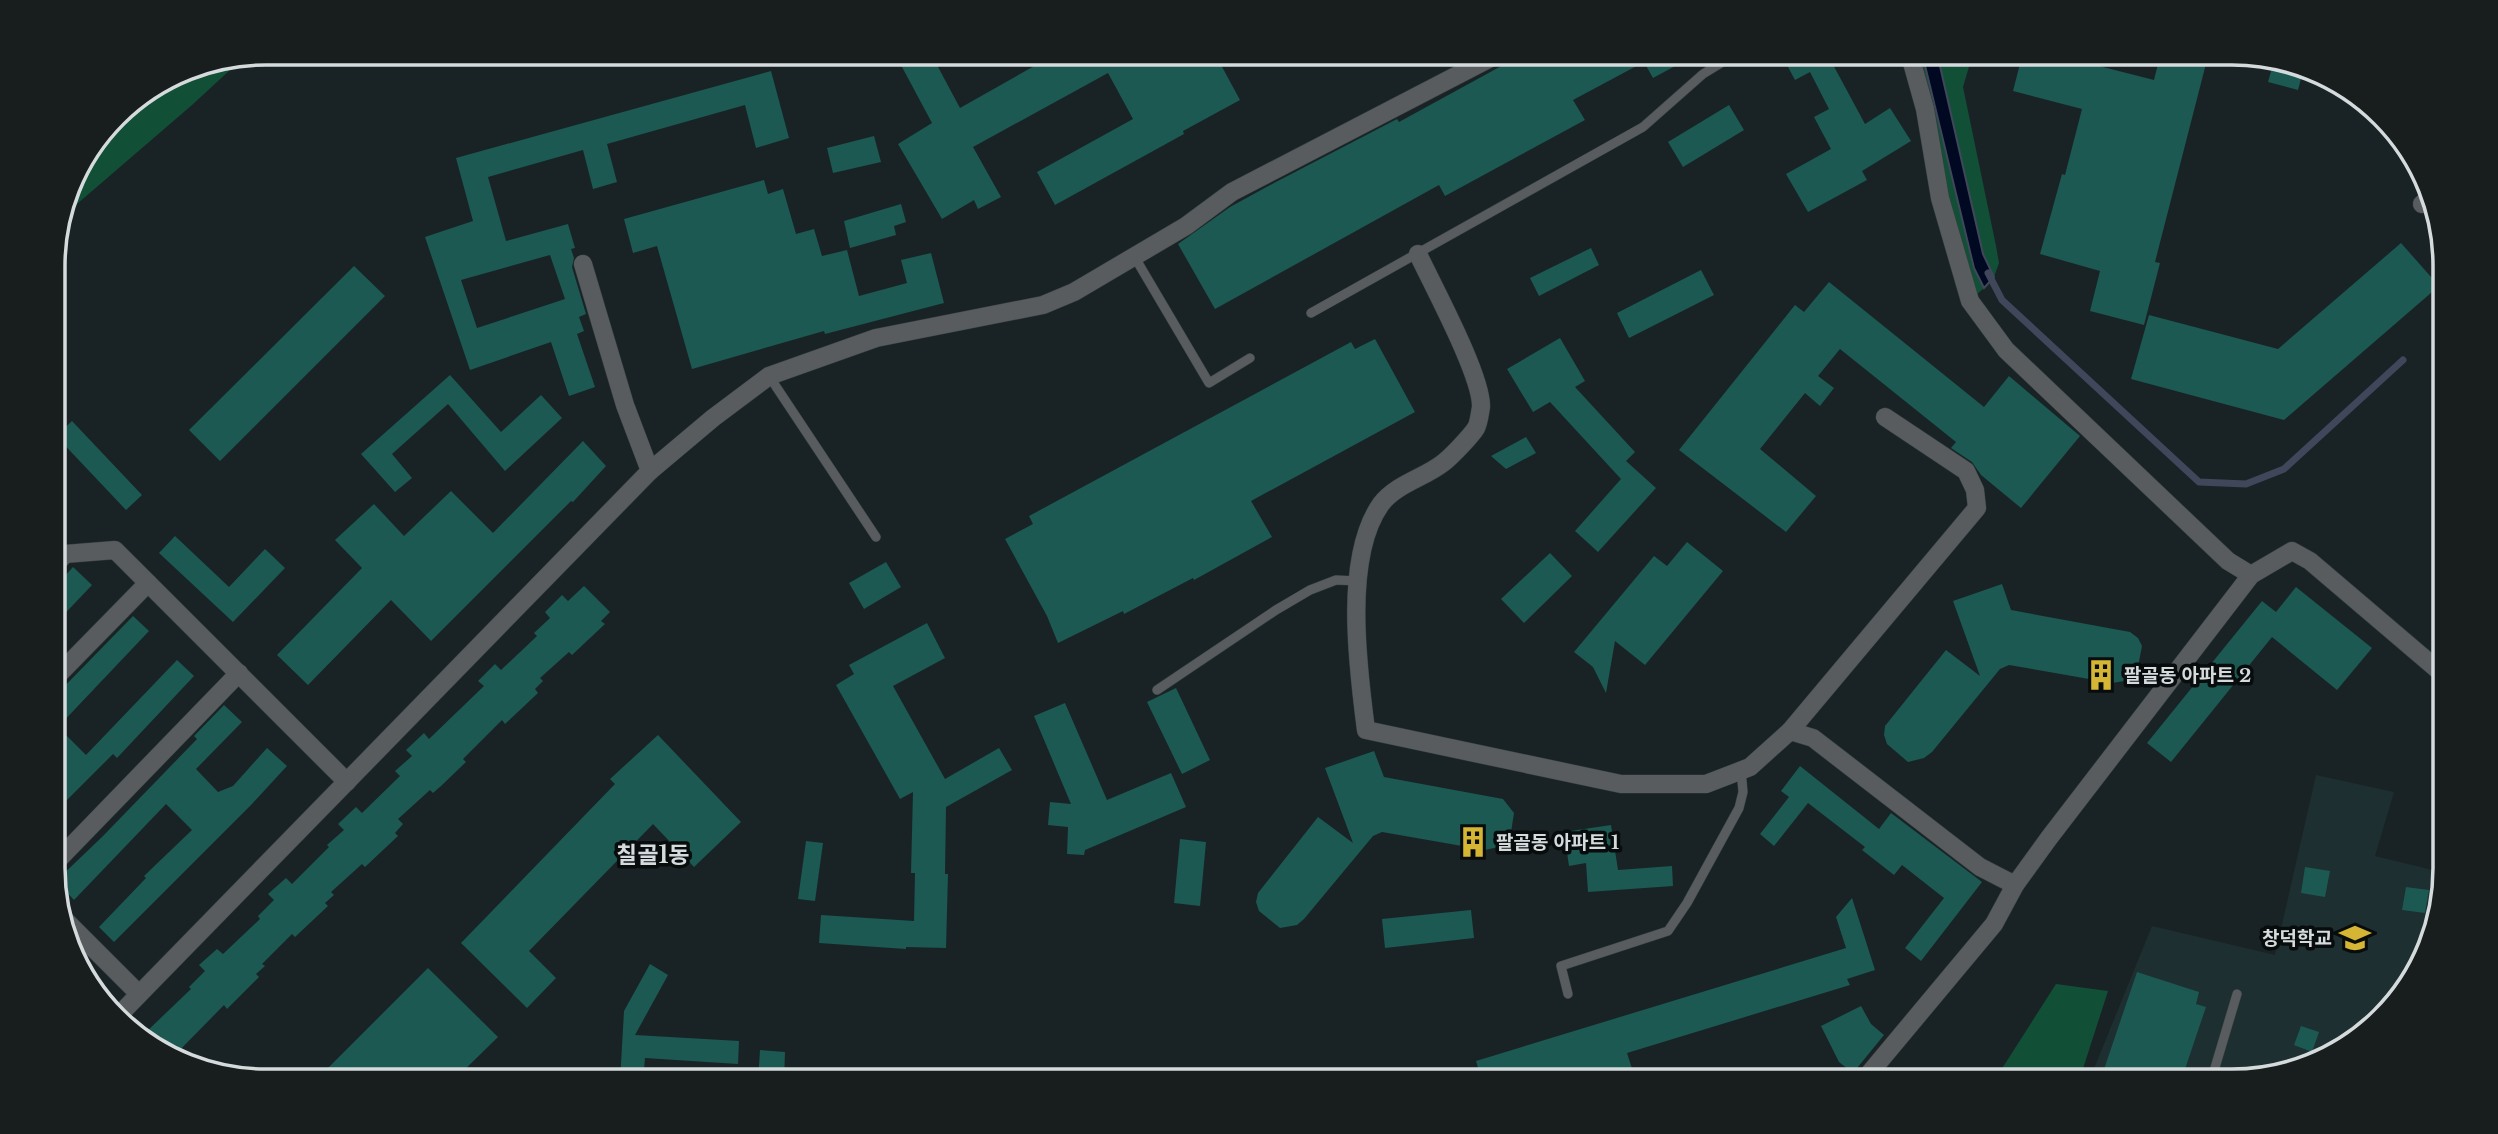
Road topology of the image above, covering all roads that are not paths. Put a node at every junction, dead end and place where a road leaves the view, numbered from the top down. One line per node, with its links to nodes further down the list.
1 (1477, 65): 5 (street)
2 (1719, 65): 4 (lane)
3 (1913, 65): 14 (street)
4 (1418, 254): 7 (lane); 15 (street)
5 (1134, 256): 8 (lane); 9 (street)
6 (583, 264): 11 (street)
7 (1311, 313)
8 (1250, 358)
9 (769, 376): 11 (street); 12 (lane)
10 (1885, 416): 21 (street)
11 (650, 471): 23 (street)
12 (876, 537)
13 (65, 554): 16 (street)
14 (2251, 575): 17 (street); 25 (street)
15 (1358, 581): 20 (lane); 22 (street)
16 (148, 583): 18 (street); 19 (street)
17 (2433, 666)
18 (65, 668)
19 (239, 673): 23 (street); 24 (street)
20 (1157, 690)
21 (1790, 731): 22 (street); 25 (street)
22 (1741, 770): 29 (lane)
23 (347, 782): 28 (street)
24 (65, 853)
25 (2015, 885): 31 (street)
26 (75, 930): 28 (street)
27 (2237, 993): 32 (lane)
28 (139, 994): 30 (street)
29 (1569, 994)
30 (124, 1010)
31 (1873, 1069)
32 (2215, 1069)

